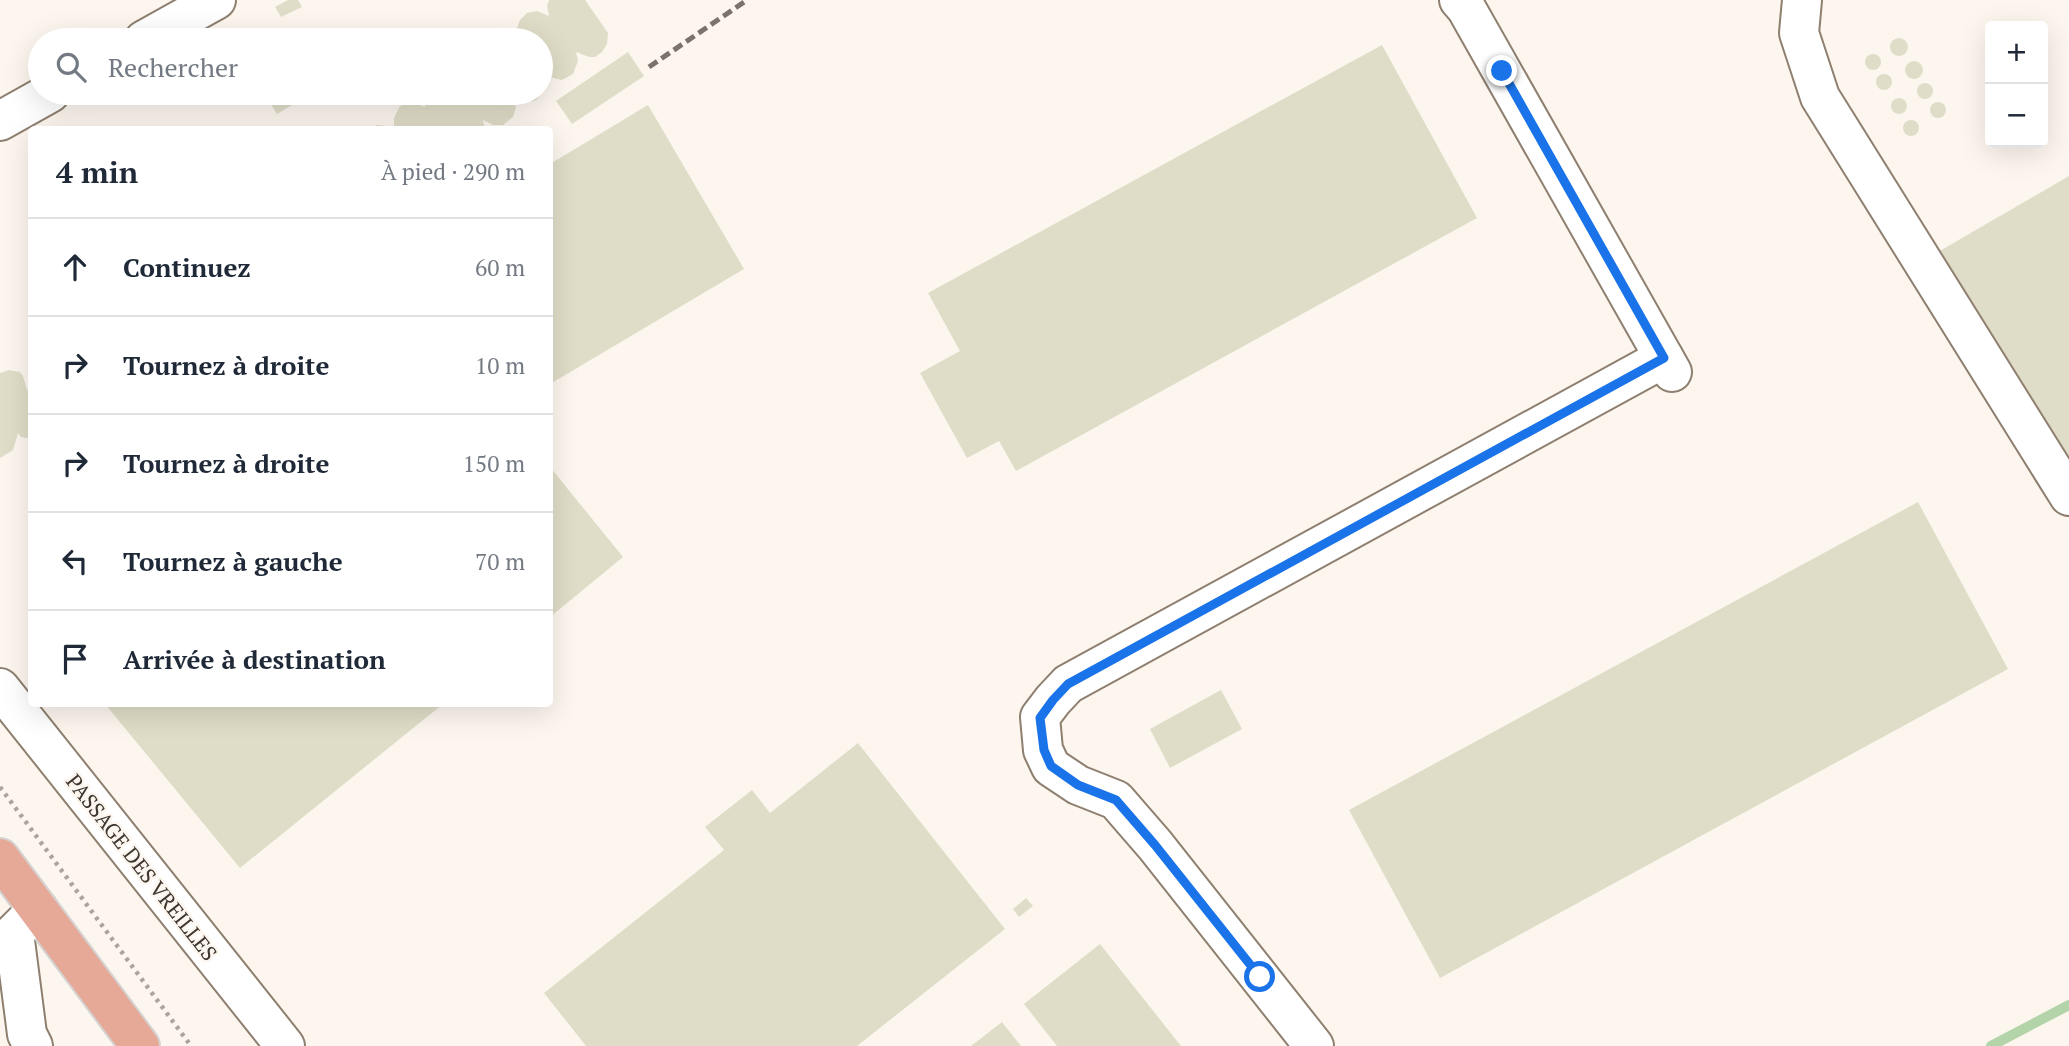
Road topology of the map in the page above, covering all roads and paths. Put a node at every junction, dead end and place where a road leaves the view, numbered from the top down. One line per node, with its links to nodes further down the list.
1 (216, 0): 4 (street)
2 (1458, 0): 16 (street)
3 (1802, 0): 7 (street)
4 (166, 28)
5 (29, 105): 6 (street)
6 (0, 121)
7 (2069, 496)
8 (0, 688): 15 (street, PASSAGE DES VREILLES)
9 (0, 787): 14 (path)
10 (0, 858): 11 (main road)
11 (38, 909): 12 (street); 13 (main road)
12 (33, 1046)
13 (140, 1046)
14 (191, 1046)
15 (285, 1046)
16 (1314, 1046)

